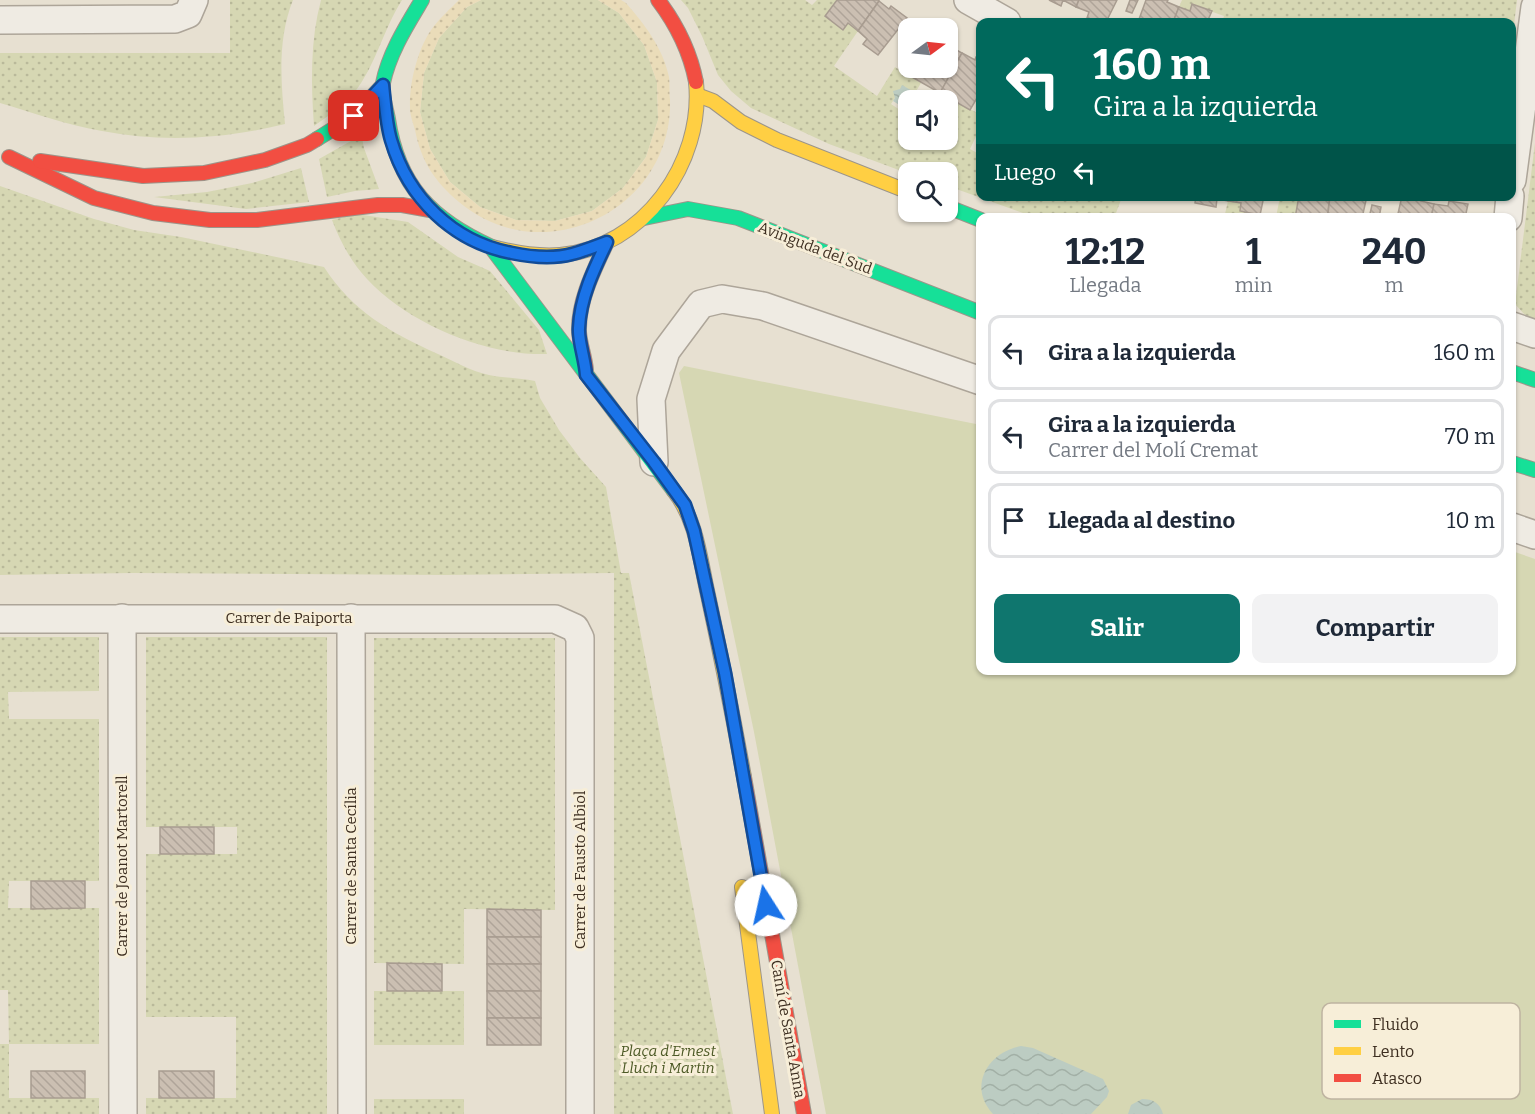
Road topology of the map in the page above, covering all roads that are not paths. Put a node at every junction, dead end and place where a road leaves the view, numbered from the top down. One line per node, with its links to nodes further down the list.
1 (422, 0): 8 (street)
2 (658, 0): 9 (street)
3 (968, 0): 6 (street)
4 (191, 7): 7 (street)
5 (1535, 7): 10 (street)
6 (1000, 18)
7 (0, 20)
8 (383, 85): 11 (street); 13 (street)
9 (697, 95): 12 (street); 15 (street)
10 (1516, 149)
11 (4, 156): 13 (street)
12 (898, 188)
13 (429, 210): 18 (street)
14 (958, 211): 16 (street)
15 (644, 218): 17 (street); 19 (street, Avinguda del Sud)
16 (976, 218)
17 (607, 242): 18 (street); 23 (street)
18 (493, 250): 23 (street, Camí de Santa Anna)
19 (976, 311)
20 (1516, 328): 21 (street)
21 (1535, 334)
22 (1516, 374): 25 (street)
23 (586, 375): 26 (street, Camí de Santa Anna)
24 (976, 379): 26 (street)
25 (1535, 381)
26 (654, 462): 35 (street, Camí de Santa Anna)
27 (1516, 464): 28 (street)
28 (1535, 470)
29 (1516, 528): 30 (street)
30 (1535, 535)
31 (122, 618): 32 (street, Carrer de Paiporta); 33 (street, Carrer de Paiporta); 38 (street, Carrer de Joanot Martorell)
32 (351, 618): 34 (street, Carrer de Paiporta); 39 (street, Carrer de Santa Cecília)
33 (0, 619)
34 (575, 627): 40 (street, Carrer de Fausto Albiol)
35 (725, 673): 36 (street); 42 (street, Camí de Santa Anna)
36 (731, 784)
37 (740, 870): 41 (street)
38 (123, 1114)
39 (352, 1114)
40 (580, 1114)
41 (772, 1114)
42 (804, 1114)

